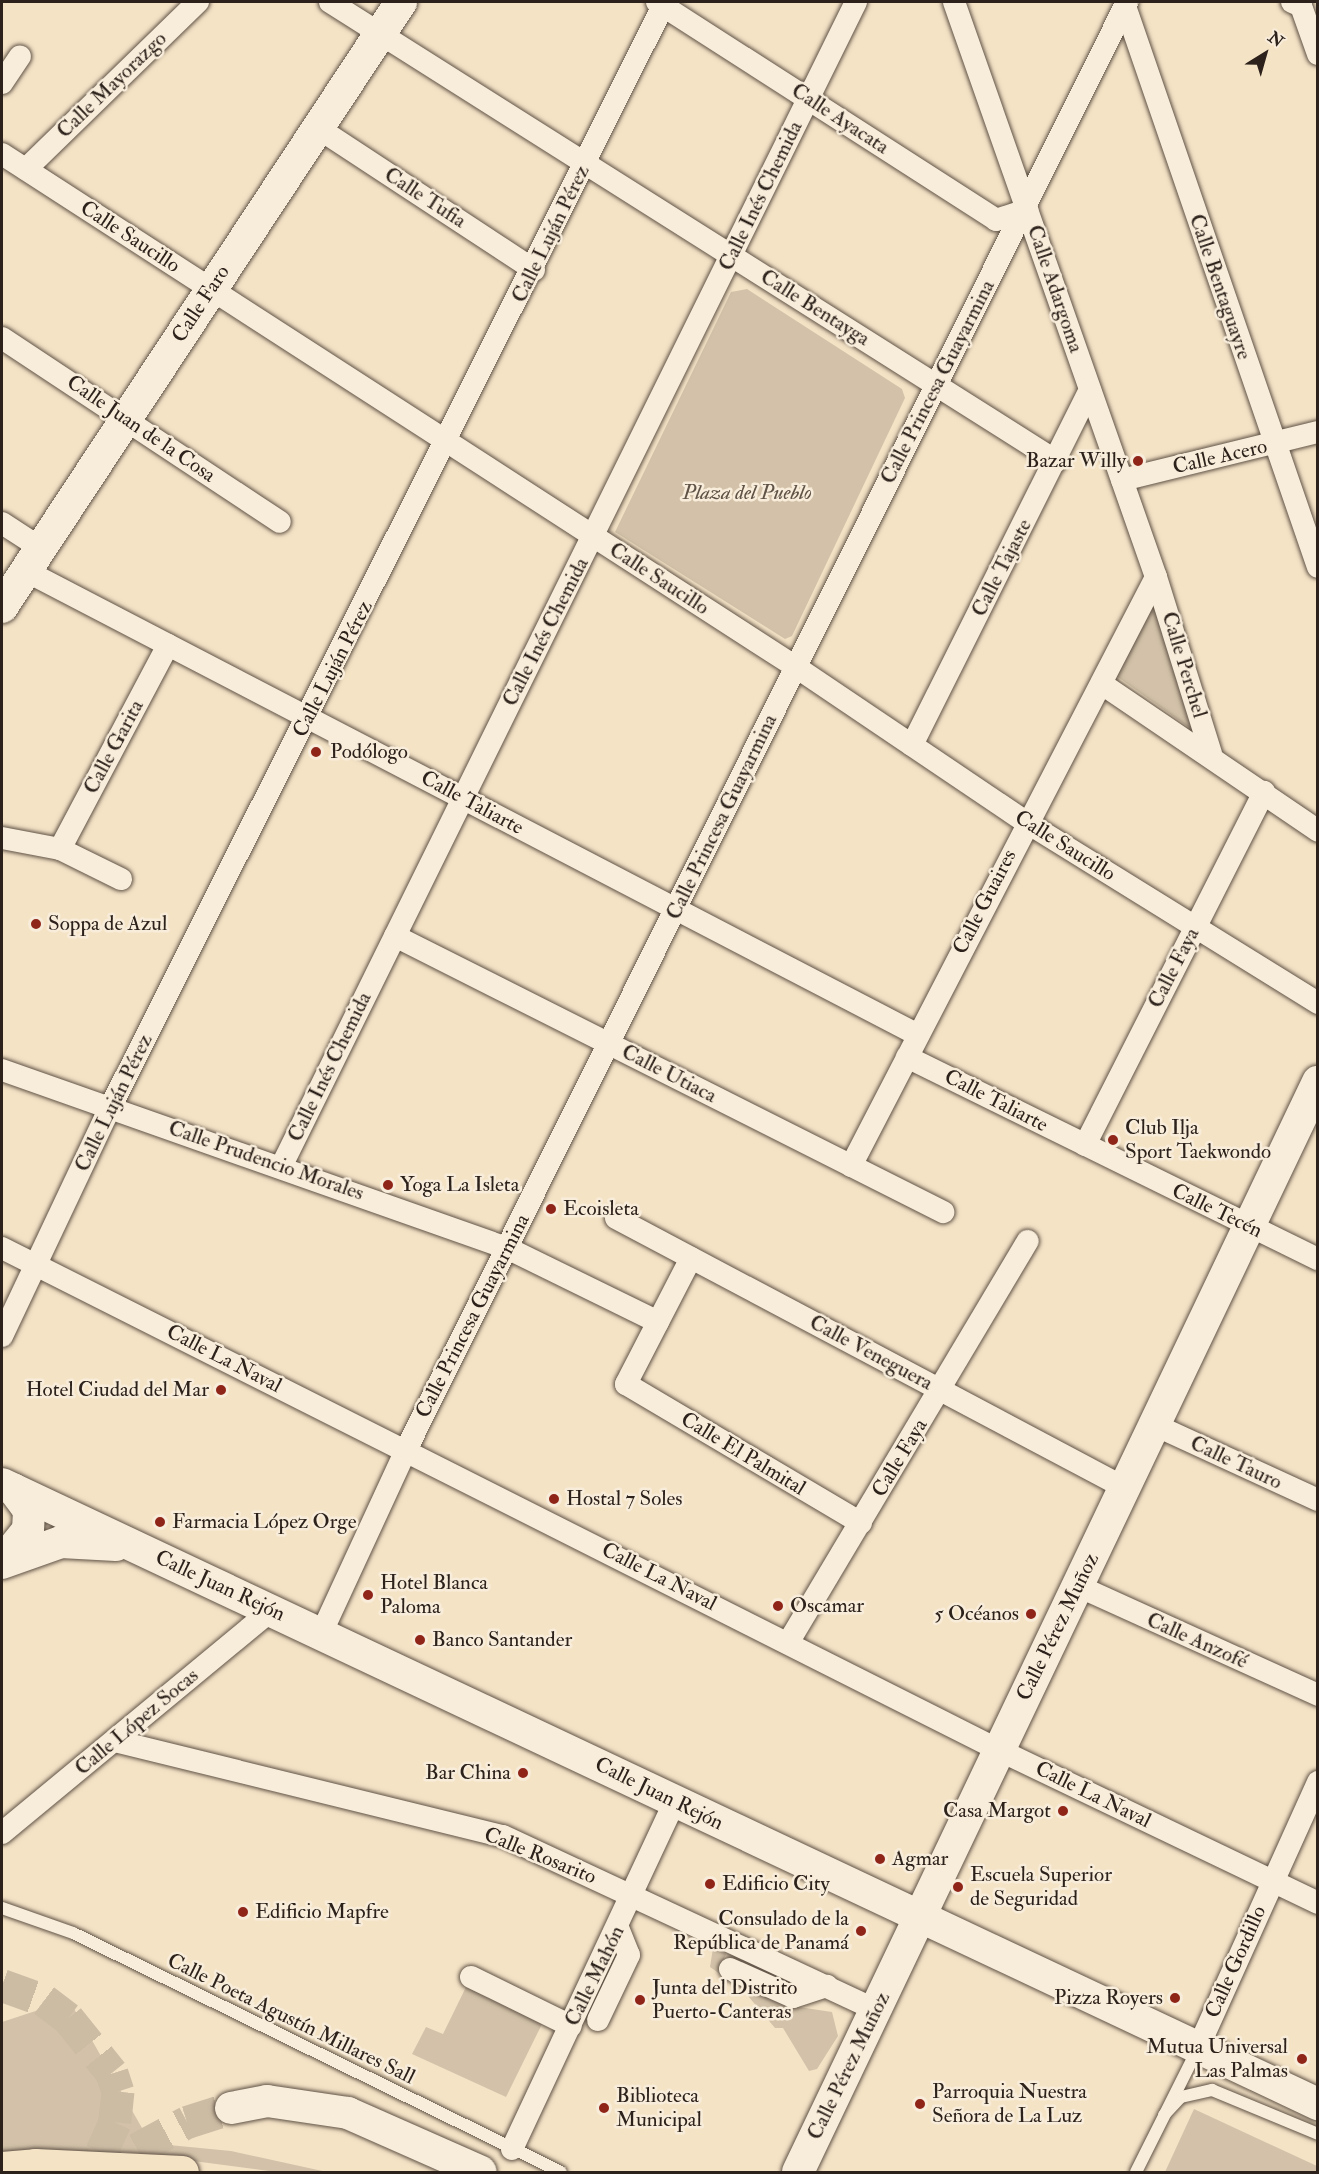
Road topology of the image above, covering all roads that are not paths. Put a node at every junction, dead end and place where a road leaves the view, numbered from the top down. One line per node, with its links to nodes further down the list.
1 (198, 2): 17 (street, Calle Mayorazgo)
2 (330, 2): 9 (street, Calle Bentayga)
3 (401, 2): 9 (street, Calle Faro)
4 (856, 2): 13 (street, Calle Inés Chemida)
5 (954, 2): 18 (street, Calle Adargoma)
6 (662, 3): 13 (street, Calle Ayacata); 16 (street, Calle Luján Pérez)
7 (1298, 3): 10 (street)
8 (1126, 4): 18 (street, Calle Princesa Guayarmina); 28 (street, Calle Bentaguayre)
9 (380, 33): 14 (street, Calle Faro); 16 (street, Calle Bentayga)
10 (1317, 54)
11 (20, 56): 12 (street)
12 (2, 83)
13 (808, 97): 18 (street, Calle Ayacata); 19 (street, Calle Inés Chemida)
14 (315, 126): 20 (street, Calle Tufia); 21 (street, Calle Faro)
15 (2, 154): 17 (street, Calle Saucillo)
16 (587, 162): 19 (street, Calle Bentayga); 20 (street, Calle Luján Pérez)
17 (26, 169): 21 (street, Calle Saucillo)
18 (1027, 210): 23 (street, Calle Princesa Guayarmina); 24 (street, Calle Adargoma)
19 (733, 256): 23 (street, Calle Bentayga); 33 (street, Calle Inés Chemida)
20 (534, 270): 27 (street, Calle Luján Pérez)
21 (210, 288): 25 (street, Calle Faro); 27 (street, Calle Saucillo)
22 (2, 338): 25 (street, Calle Juan de la Cosa)
23 (935, 384): 29 (street, Calle Bentayga); 39 (street, Calle Princesa Guayarmina)
24 (1090, 390): 29 (street, Calle Tajaste); 30 (street, Calle Adargoma)
25 (128, 420): 31 (street, Calle Juan de la Cosa); 34 (street, Calle Faro)
26 (1317, 432): 28 (street, Calle Acero)
27 (446, 441): 33 (street, Calle Saucillo); 41 (street, Calle Luján Pérez)
28 (1274, 445): 30 (street, Calle Acero); 35 (street, Calle Bentaguayre)
29 (1056, 461): 42 (street, Calle Tajaste)
30 (1122, 480): 36 (street, Calle Adargoma)
31 (280, 522)
32 (2, 523): 34 (street, Calle Taliarte)
33 (594, 537): 39 (street, Calle Saucillo); 45 (street, Calle Inés Chemida)
34 (34, 560): 37 (street, Calle Faro); 38 (street, Calle Taliarte)
35 (1317, 567)
36 (1156, 577): 40 (street, Calle Guaires); 43 (street, Calle Perchel)
37 (2, 607)
38 (168, 645): 41 (street, Calle Taliarte); 49 (street, Calle Garita)
39 (796, 666): 42 (street, Calle Saucillo); 51 (street, Calle Princesa Guayarmina)
40 (1102, 684): 43 (street, Calle Perchel); 46 (street, Calle Guaires)
41 (308, 719): 45 (street, Calle Taliarte); 60 (street, Calle Luján Pérez)
42 (912, 745): 46 (street, Calle Saucillo)
43 (1211, 754): 44 (street, Calle Perchel)
44 (1264, 792): 47 (street, Calle Perchel); 52 (street, Calle Faya)
45 (463, 798): 51 (street, Calle Taliarte); 53 (street, Calle Inés Chemida)
46 (1026, 822): 52 (street, Calle Saucillo); 55 (street, Calle Guaires)
47 (1317, 831)
48 (2, 838): 49 (street)
49 (60, 849): 50 (street)
50 (121, 879)
51 (675, 910): 55 (street, Calle Taliarte); 56 (street, Calle Princesa Guayarmina)
52 (1195, 926): 54 (street, Calle Saucillo); 61 (street, Calle Faya)
53 (395, 936): 56 (street, Calle Utiaca); 62 (street, Calle Inés Chemida)
54 (1317, 1003)
55 (918, 1035): 57 (street, Calle Guaires)
56 (611, 1045): 63 (street, Calle Utiaca); 69 (street, Calle Princesa Guayarmina)
57 (907, 1056): 61 (street, Calle Taliarte); 63 (street, Calle Guaires)
58 (2, 1070): 60 (street, Calle Prudencio Morales)
59 (1317, 1082): 66 (street, Calle Pérez Muñoz)
60 (110, 1108): 62 (street, Calle Prudencio Morales); 72 (street, Calle Luján Pérez)
61 (1085, 1145): 66 (street, Calle Tecén)
62 (282, 1165): 69 (street, Calle Prudencio Morales)
63 (851, 1166): 64 (street, Calle Utiaca)
64 (943, 1212)
65 (616, 1218): 70 (street, Calle Veneguera)
66 (1246, 1226): 71 (street, Calle Tecén); 76 (street, Calle Pérez Muñoz)
67 (1028, 1241): 75 (street, Calle Faya)
68 (2, 1248): 72 (street, Calle La Naval)
69 (507, 1248): 73 (street, Calle Prudencio Morales); 77 (street, Calle Princesa Guayarmina)
70 (691, 1258): 73 (street); 75 (street, Calle Veneguera)
71 (1317, 1259)
72 (39, 1265): 74 (street, Calle Luján Pérez); 77 (street, Calle La Naval)
73 (658, 1322): 81 (street, Calle El Palmital)
74 (2, 1336)
75 (941, 1390): 79 (street, Calle Veneguera); 81 (street, Calle Faya)
76 (1155, 1425): 79 (street, Calle Pérez Muñoz); 80 (street, Calle Tauro)
77 (406, 1450): 86 (street, Calle Princesa Guayarmina); 87 (street, Calle La Naval)
78 (7, 1487): 82 (street, Calle Juan Rejón); 83 (street)
79 (1125, 1488): 84 (street, Calle Pérez Muñoz)
80 (1317, 1500)
81 (861, 1523): 87 (street, Calle Faya)
82 (143, 1549): 83 (street); 85 (street, Calle Juan Rejón)
83 (2, 1563)
84 (1077, 1586): 88 (street, Calle Anzofé); 90 (street, Calle Pérez Muñoz)
85 (272, 1610): 86 (street, Calle Juan Rejón); 89 (street, Calle López Socas)
86 (321, 1634): 92 (street, Calle Juan Rejón)
87 (788, 1642): 90 (street, Calle La Naval)
88 (1317, 1695)
89 (115, 1741): 93 (street, Calle López Socas); 95 (street, Calle Rosarito)
90 (999, 1750): 94 (street, Calle La Naval); 98 (street, Calle Pérez Muñoz)
91 (1317, 1782): 94 (street, Calle Gordillo)
92 (675, 1801): 95 (street, Calle Mahón); 98 (street, Calle Juan Rejón)
93 (2, 1833)
94 (1272, 1881): 96 (street, Calle La Naval); 106 (street, Calle Gordillo)
95 (633, 1895): 99 (street, Calle Mahón); 102 (street, Calle Rosarito)
96 (1317, 1903)
97 (2, 1908): 111 (lane, Calle Poeta Agustín Millares Sall)
98 (919, 1920): 103 (street, Calle Pérez Muñoz); 106 (street, Calle Juan Rejón)
99 (618, 1928): 104 (street); 105 (street, Calle Mahón)
100 (730, 1969): 102 (street)
101 (471, 1977): 105 (street)
102 (827, 1986): 103 (street, Calle Rosarito)
103 (876, 2010): 116 (street, Calle Pérez Muñoz)
104 (598, 2020)
105 (571, 2026): 111 (street, Calle Mahón)
106 (1198, 2048): 107 (street, Calle Juan Rejón); 109 (lane, Calle Gordillo)
107 (1317, 2104)
108 (231, 2108): 114 (street)
109 (1164, 2115): 110 (lane); 117 (lane, Calle Gordillo)
110 (1317, 2134)
111 (512, 2149): 115 (lane, Calle Poeta Agustín Millares Sall)
112 (2, 2169): 113 (highway)
113 (182, 2172)
114 (481, 2172)
115 (561, 2172)
116 (798, 2172)
117 (1136, 2172)

